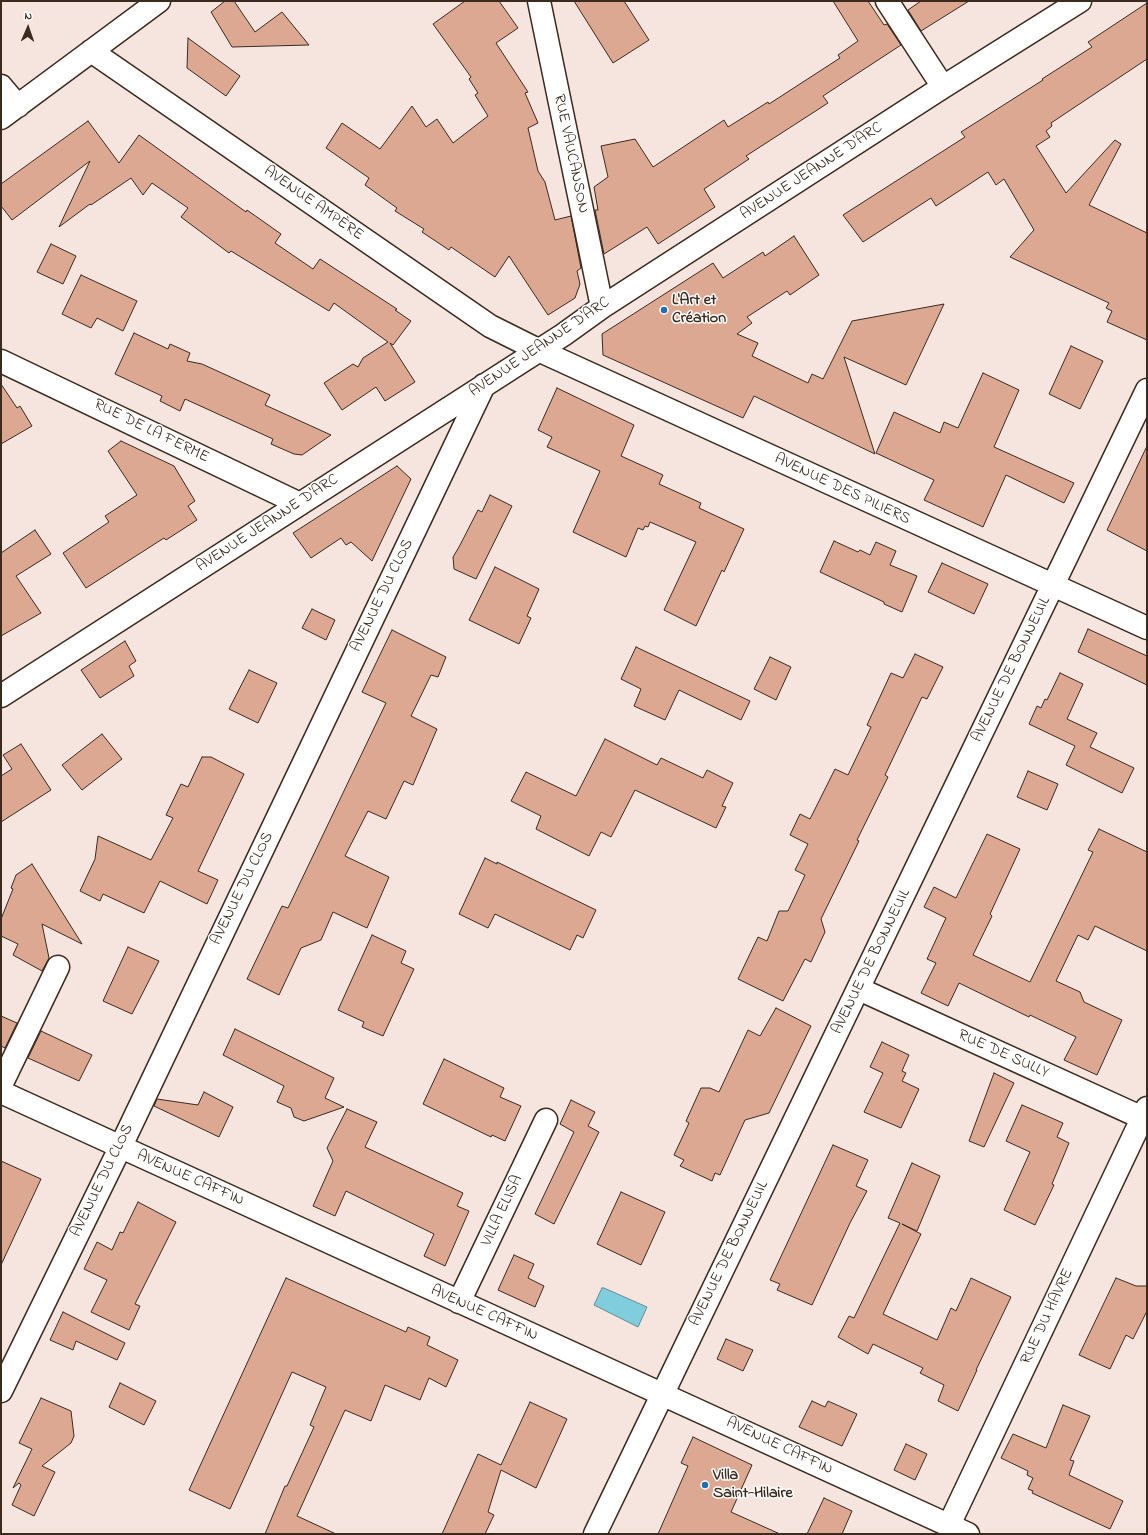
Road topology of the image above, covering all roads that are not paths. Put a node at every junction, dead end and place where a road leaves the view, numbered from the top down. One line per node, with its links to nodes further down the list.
1 (159, 1): 5 (street)
2 (539, 1): 9 (street, RUE VAUCANSON)
3 (887, 1): 7 (street)
4 (1080, 1): 7 (street, AVENUE JEANNE D'ARC)
5 (91, 51): 8 (street); 10 (street, AVENUE AMPÈRE)
6 (1, 86): 8 (street)
7 (943, 87): 9 (street, AVENUE JEANNE D'ARC)
8 (9, 112)
9 (602, 307): 10 (street, AVENUE JEANNE D'ARC)
10 (538, 350): 12 (street, AVENUE JEANNE D'ARC); 15 (street, AVENUE DES PILIERS)
11 (7, 370): 14 (street, RUE DE LA FERME)
12 (484, 385): 14 (street, AVENUE JEANNE D'ARC); 24 (street, AVENUE DU CLOS)
13 (1147, 390): 15 (street, AVENUE DE BONNEUIL)
14 (300, 504): 17 (street, AVENUE JEANNE D'ARC)
15 (1052, 586): 16 (street, AVENUE DES PILIERS); 19 (street, AVENUE DE BONNEUIL)
16 (1147, 628)
17 (1, 696)
18 (58, 967): 20 (street)
19 (859, 989): 22 (street, RUE DE SULLY); 27 (street, AVENUE DE BONNEUIL)
20 (1, 1085)
21 (1, 1092): 24 (street, AVENUE CAFFIN)
22 (1145, 1115): 28 (street, RUE DU HAVRE)
23 (546, 1120): 25 (street, VILLA ELISA)
24 (120, 1148): 25 (street, AVENUE CAFFIN); 26 (street, AVENUE DU CLOS)
25 (459, 1302): 27 (street, AVENUE CAFFIN)
26 (1, 1391)
27 (662, 1395): 28 (street, AVENUE CAFFIN); 29 (street, AVENUE DE BONNEUIL)
28 (959, 1530)
29 (595, 1534)

